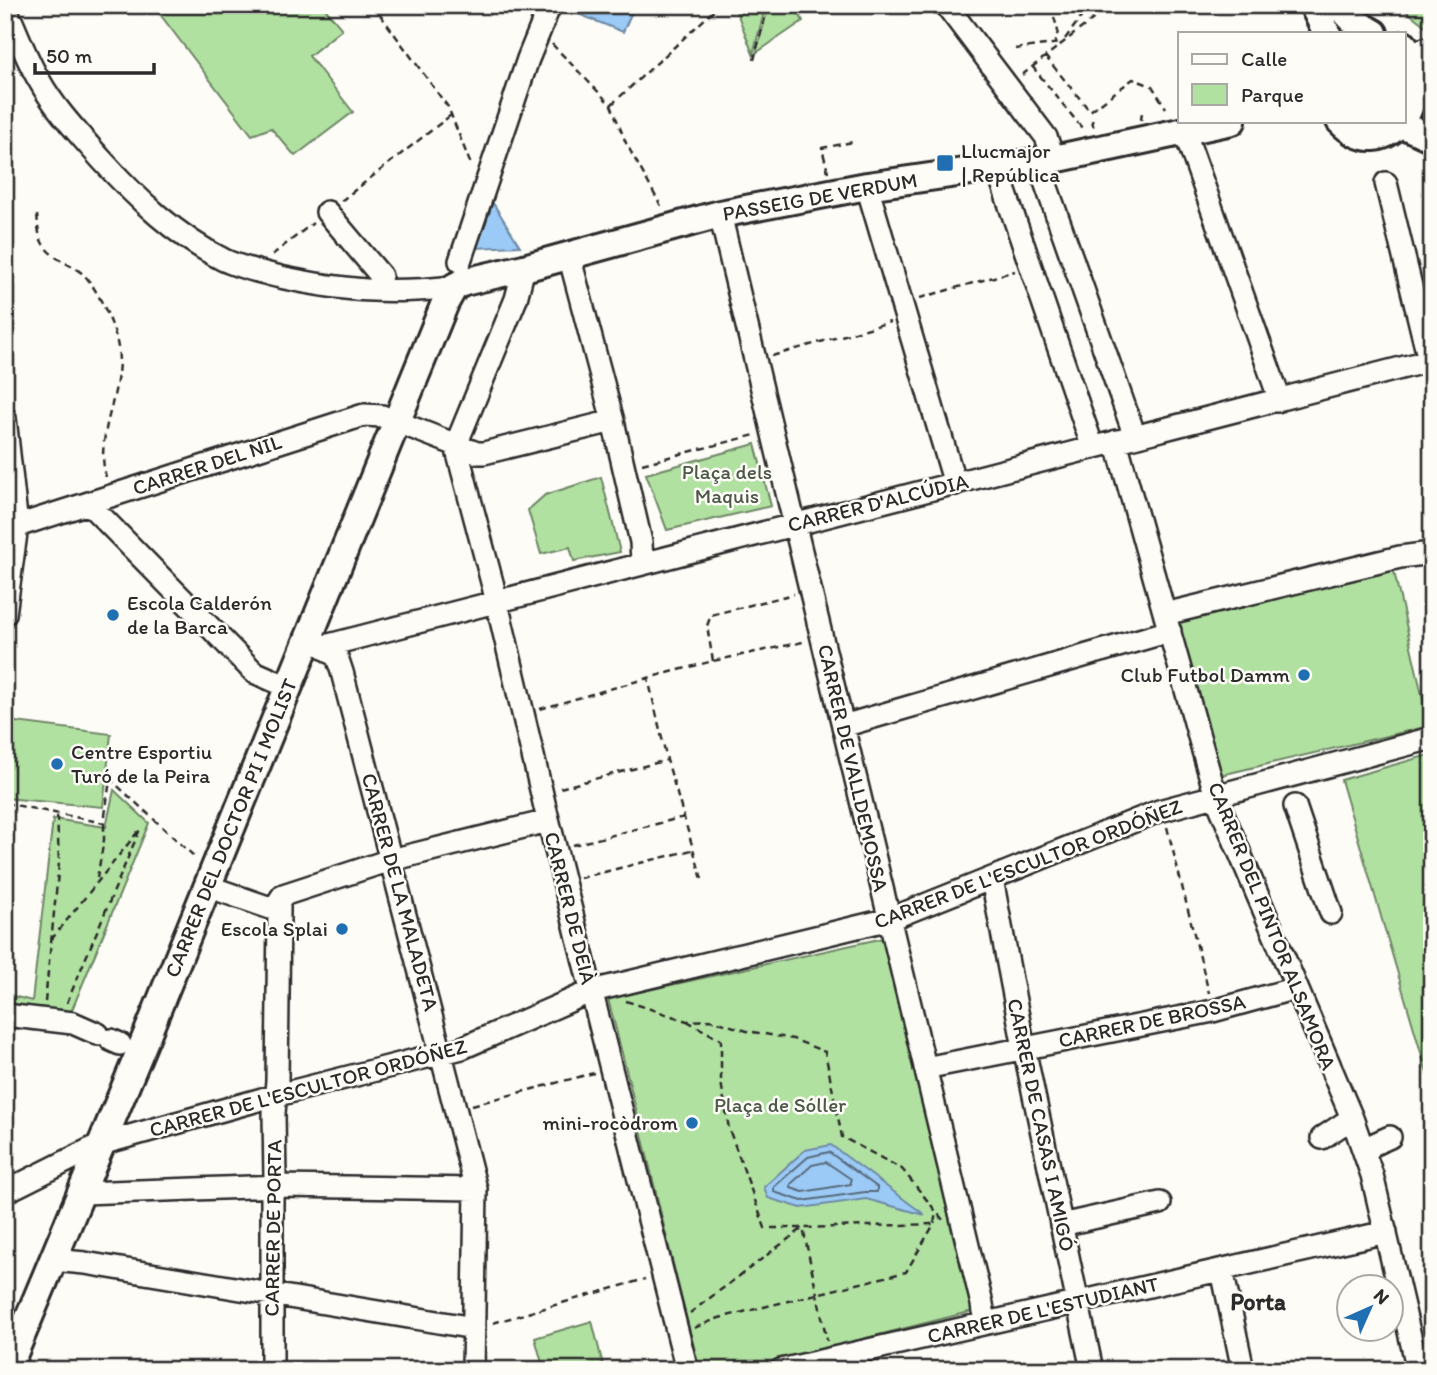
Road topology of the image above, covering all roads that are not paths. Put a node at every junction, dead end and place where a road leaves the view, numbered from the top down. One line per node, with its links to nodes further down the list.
1 (550, 5): 24 (street, CARRER DEL DOCTOR PI I MOLIST)
2 (946, 5): 16 (street, CARRER DEL PINTOR ALSAMORA)
3 (1313, 5): 7 (main road)
4 (1339, 5): 8 (main road)
5 (5, 8): 6 (street)
6 (11, 32): 24 (street)
7 (1327, 32)
8 (1372, 32)
9 (1416, 48): 10 (main road)
10 (1430, 87): 13 (main road)
11 (1228, 122): 14 (main road, PASSEIG DE VERDUM)
12 (1341, 122): 13 (main road)
13 (1406, 127): 15 (main road)
14 (1185, 132): 16 (main road, PASSEIG DE VERDUM); 27 (street)
15 (1432, 138)
16 (1046, 161): 17 (main road, PASSEIG DE VERDUM); 31 (street, CARRER DEL PINTOR ALSAMORA)
17 (997, 168): 19 (main road, PASSEIG DE VERDUM); 33 (street)
18 (1386, 183): 26 (street)
19 (867, 186): 21 (main road, PASSEIG DE VERDUM); 34 (street)
20 (327, 212): 25 (street)
21 (720, 214): 22 (main road, PASSEIG DE VERDUM); 36 (street, CARRER DE VALLDEMOSSA)
22 (569, 255): 23 (main road, PASSEIG DE VERDUM); 29 (street)
23 (524, 268): 24 (main road, PASSEIG DE VERDUM); 32 (street)
24 (457, 274): 30 (main road, CARRER DEL DOCTOR PI I MOLIST)
25 (381, 276)
26 (1432, 361): 27 (street, CARRER D'ALCÚDIA)
27 (1277, 401): 31 (street, CARRER D'ALCÚDIA)
28 (5, 418): 37 (street)
29 (613, 421): 32 (street, CARRER DEL NIL); 39 (street)
30 (398, 423): 32 (street, CARRER DEL NIL); 35 (street, CARRER DEL NIL); 43 (main road, CARRER DEL DOCTOR PI I MOLIST)
31 (1124, 438): 33 (street, CARRER D'ALCÚDIA); 42 (street, CARRER DEL PINTOR ALSAMORA)
32 (457, 446): 40 (street, CARRER DE DEIÀ)
33 (1093, 447): 34 (street, CARRER D'ALCÚDIA)
34 (955, 485): 36 (street, CARRER D'ALCÚDIA)
35 (89, 504): 37 (street, CARRER DEL NIL); 44 (street)
36 (795, 524): 39 (street, CARRER D'ALCÚDIA); 45 (street, CARRER DE VALLDEMOSSA)
37 (17, 526): 41 (street)
38 (1432, 553): 42 (street)
39 (642, 563): 40 (street, CARRER D'ALCÚDIA)
40 (496, 601): 43 (street, CARRER D'ALCÚDIA); 49 (street, CARRER DE DEIÀ)
41 (5, 614)
42 (1167, 622): 45 (street); 47 (street, CARRER DEL PINTOR ALSAMORA)
43 (317, 642): 44 (main road, CARRER DEL DOCTOR PI I MOLIST); 50 (street, CARRER DE LA MALADETA)
44 (288, 687): 52 (main road, CARRER DEL DOCTOR PI I MOLIST)
45 (843, 726): 55 (street, CARRER DE VALLDEMOSSA)
46 (1432, 738): 47 (street, CARRER DE L'ESCULTOR ORDÓÑEZ)
47 (1216, 797): 51 (street, CARRER DE L'ESCULTOR ORDÓÑEZ); 56 (street, CARRER DEL PINTOR ALSAMORA)
48 (1295, 806): 54 (street)
49 (548, 821): 50 (street); 57 (street, CARRER DE DEIÀ)
50 (386, 861): 53 (street); 61 (street, CARRER DE LA MALADETA)
51 (992, 879): 55 (street, CARRER DE L'ESCULTOR ORDÓÑEZ); 60 (street, CARRER DE CASAS I AMIGÓ)
52 (207, 886): 53 (street); 67 (main road, CARRER DEL DOCTOR PI I MOLIST)
53 (279, 911): 63 (street, CARRER DE PORTA)
54 (1331, 913)
55 (890, 919): 57 (street, CARRER DE L'ESCULTOR ORDÓÑEZ); 62 (street, CARRER DE VALLDEMOSSA)
56 (1296, 988): 60 (street, CARRER DE BROSSA); 64 (street, CARRER DEL PINTOR ALSAMORA)
57 (592, 991): 61 (street, CARRER DE L'ESCULTOR ORDÓÑEZ); 86 (street, CARRER DE DEIÀ)
58 (5, 1015): 59 (street)
59 (110, 1039)
60 (1024, 1048): 62 (street, CARRER DE BROSSA); 74 (street, CARRER DE CASAS I AMIGÓ)
61 (443, 1054): 63 (street, CARRER DE L'ESCULTOR ORDÓÑEZ); 70 (street, CARRER DE LA MALADETA)
62 (925, 1068): 80 (street, CARRER DE VALLDEMOSSA)
63 (275, 1097): 67 (street, CARRER DE L'ESCULTOR ORDÓÑEZ); 69 (street, CARRER DE PORTA)
64 (1352, 1118): 66 (street); 68 (street, CARRER DEL PINTOR ALSAMORA)
65 (1390, 1137): 68 (street)
66 (1322, 1138)
67 (102, 1144): 71 (street, CARRER DE L'ESCULTOR ORDÓÑEZ); 72 (main road, CARRER DEL DOCTOR PI I MOLIST)
68 (1365, 1154): 75 (street, CARRER DEL PINTOR ALSAMORA)
69 (273, 1186): 70 (street); 72 (street); 78 (street, CARRER DE PORTA)
70 (477, 1189): 81 (street, CARRER DE LA MALADETA)
71 (5, 1192)
72 (82, 1193): 76 (main road, CARRER DEL DOCTOR PI I MOLIST)
73 (1160, 1203): 74 (street)
74 (1061, 1225): 79 (street, CARRER DE CASAS I AMIGÓ)
75 (1386, 1232): 77 (street, CARRER DE L'ESTUDIANT); 90 (street, CARRER DEL PINTOR ALSAMORA)
76 (53, 1260): 78 (street); 83 (main road, CARRER DEL DOCTOR PI I MOLIST)
77 (1222, 1270): 79 (street, CARRER DE L'ESTUDIANT); 89 (street)
78 (272, 1294): 81 (street); 84 (street, CARRER DE PORTA)
79 (1079, 1303): 80 (street, CARRER DE L'ESTUDIANT); 88 (street, CARRER DE CASAS I AMIGÓ)
80 (985, 1323): 82 (street, CARRER DE L'ESTUDIANT)
81 (481, 1326): 85 (street, CARRER DE LA MALADETA)
82 (831, 1356): 87 (street, CARRER DE L'ESTUDIANT)
83 (7, 1370)
84 (272, 1370)
85 (473, 1370)
86 (687, 1370)
87 (781, 1370)
88 (1092, 1370)
89 (1243, 1370)
90 (1418, 1370)

